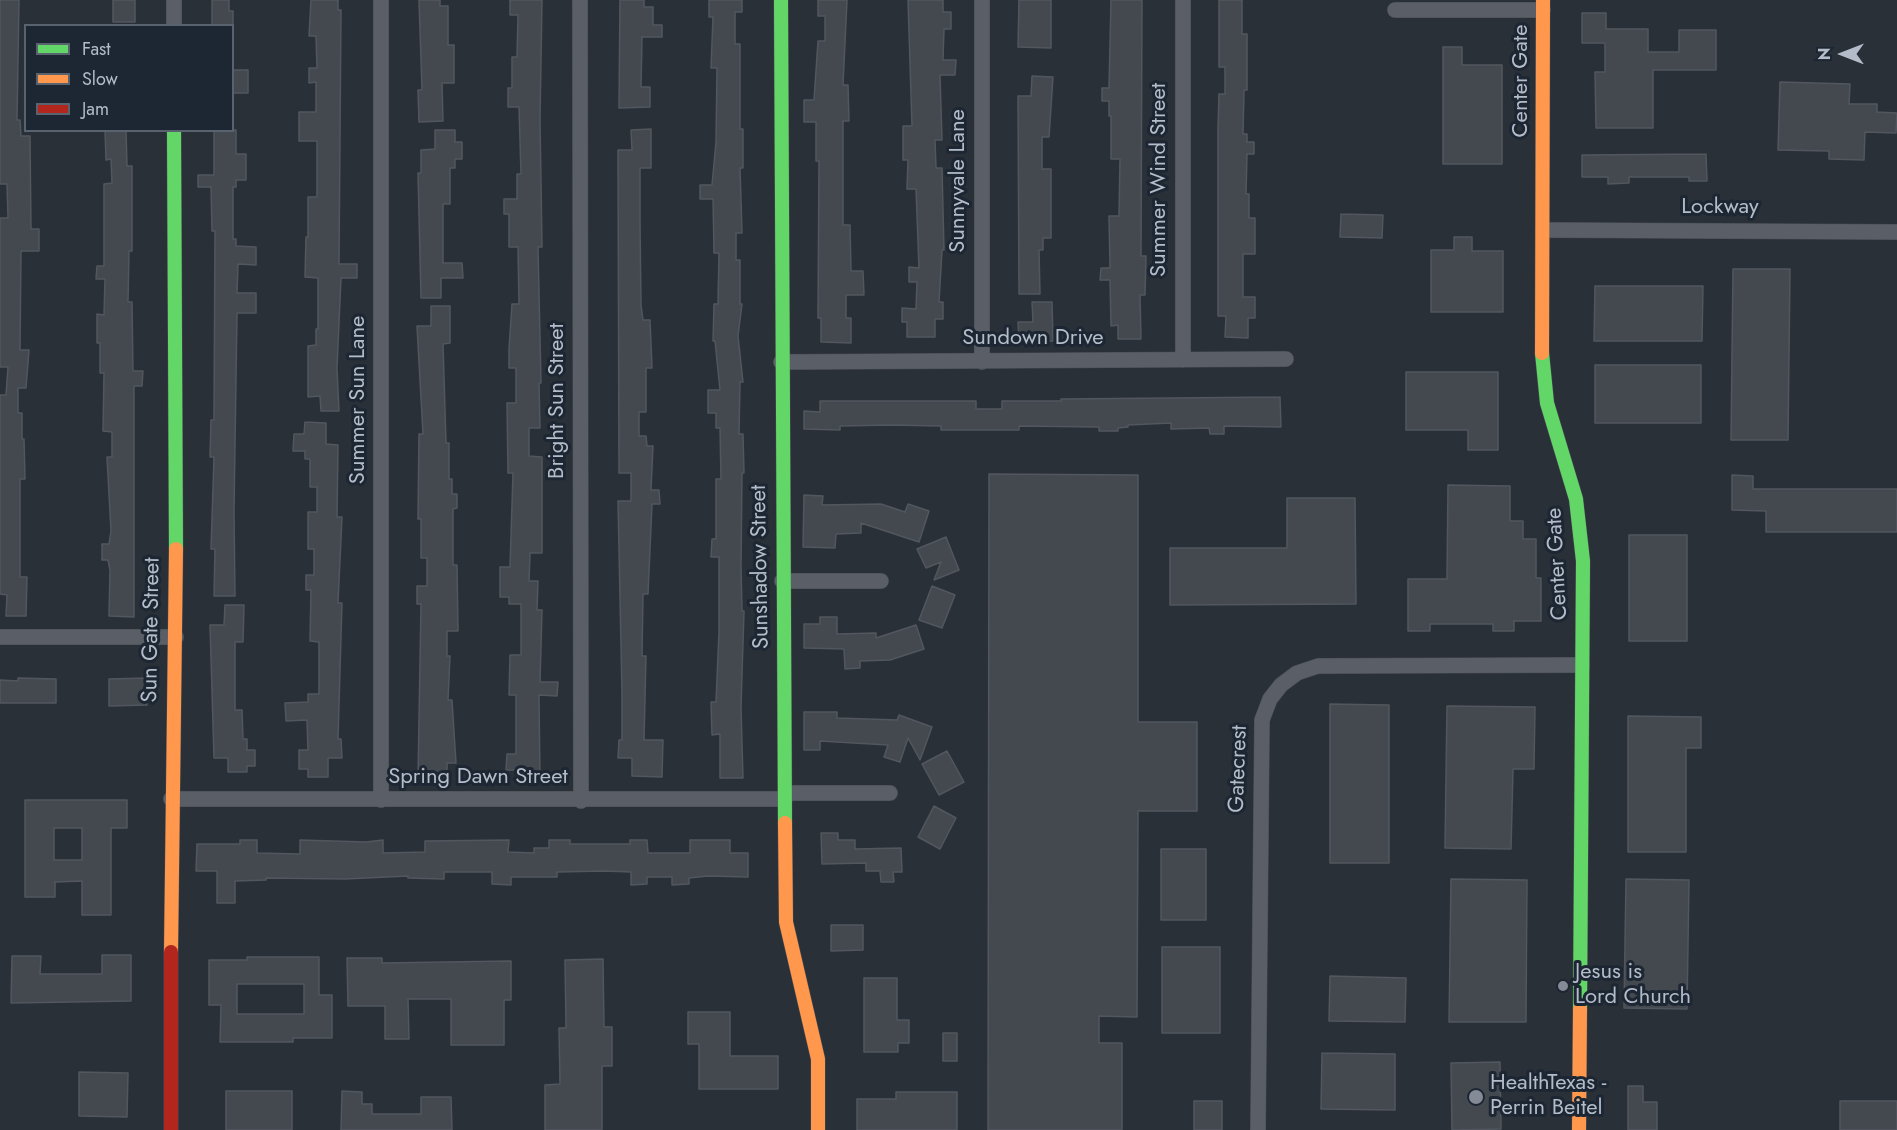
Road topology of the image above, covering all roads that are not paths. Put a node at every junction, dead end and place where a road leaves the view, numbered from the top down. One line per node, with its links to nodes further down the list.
1 (174, 0): 9 (street)
2 (381, 0): 25 (street, Summer Sun Lane)
3 (580, 0): 26 (street, Bright Sun Street)
4 (781, 0): 15 (street, Sunshadow Street)
5 (981, 0): 16 (street, Sunnyvale Lane)
6 (1183, 0): 14 (street, Summer Wind Street)
7 (1543, 5): 8 (street); 11 (street, Center Gate)
8 (1395, 10)
9 (174, 24)
10 (174, 132): 20 (street, Sun Gate Street)
11 (1543, 230): 12 (street, Lockway); 21 (street, Center Gate)
12 (1897, 232)
13 (1286, 359): 14 (street, Sundown Drive)
14 (1183, 360): 16 (street, Sundown Drive)
15 (781, 362): 16 (street, Sundown Drive); 17 (street, Sunshadow Street)
16 (982, 362)
17 (782, 581): 18 (street); 23 (street, Sunshadow Street)
18 (880, 581)
19 (0, 637): 20 (street)
20 (176, 637): 24 (street, Sun Gate Street)
21 (1582, 665): 29 (street, Gatecrest); 30 (street, Center Gate)
22 (890, 793): 23 (street, Spring Dawn Street)
23 (785, 796): 26 (street, Spring Dawn Street); 28 (street, Sunshadow Street)
24 (171, 799): 25 (street, Spring Dawn Street); 27 (street, Sun Gate Street)
25 (381, 800): 26 (street, Spring Dawn Street)
26 (581, 801)
27 (171, 1130)
28 (818, 1130)
29 (1258, 1130)
30 (1579, 1130)

